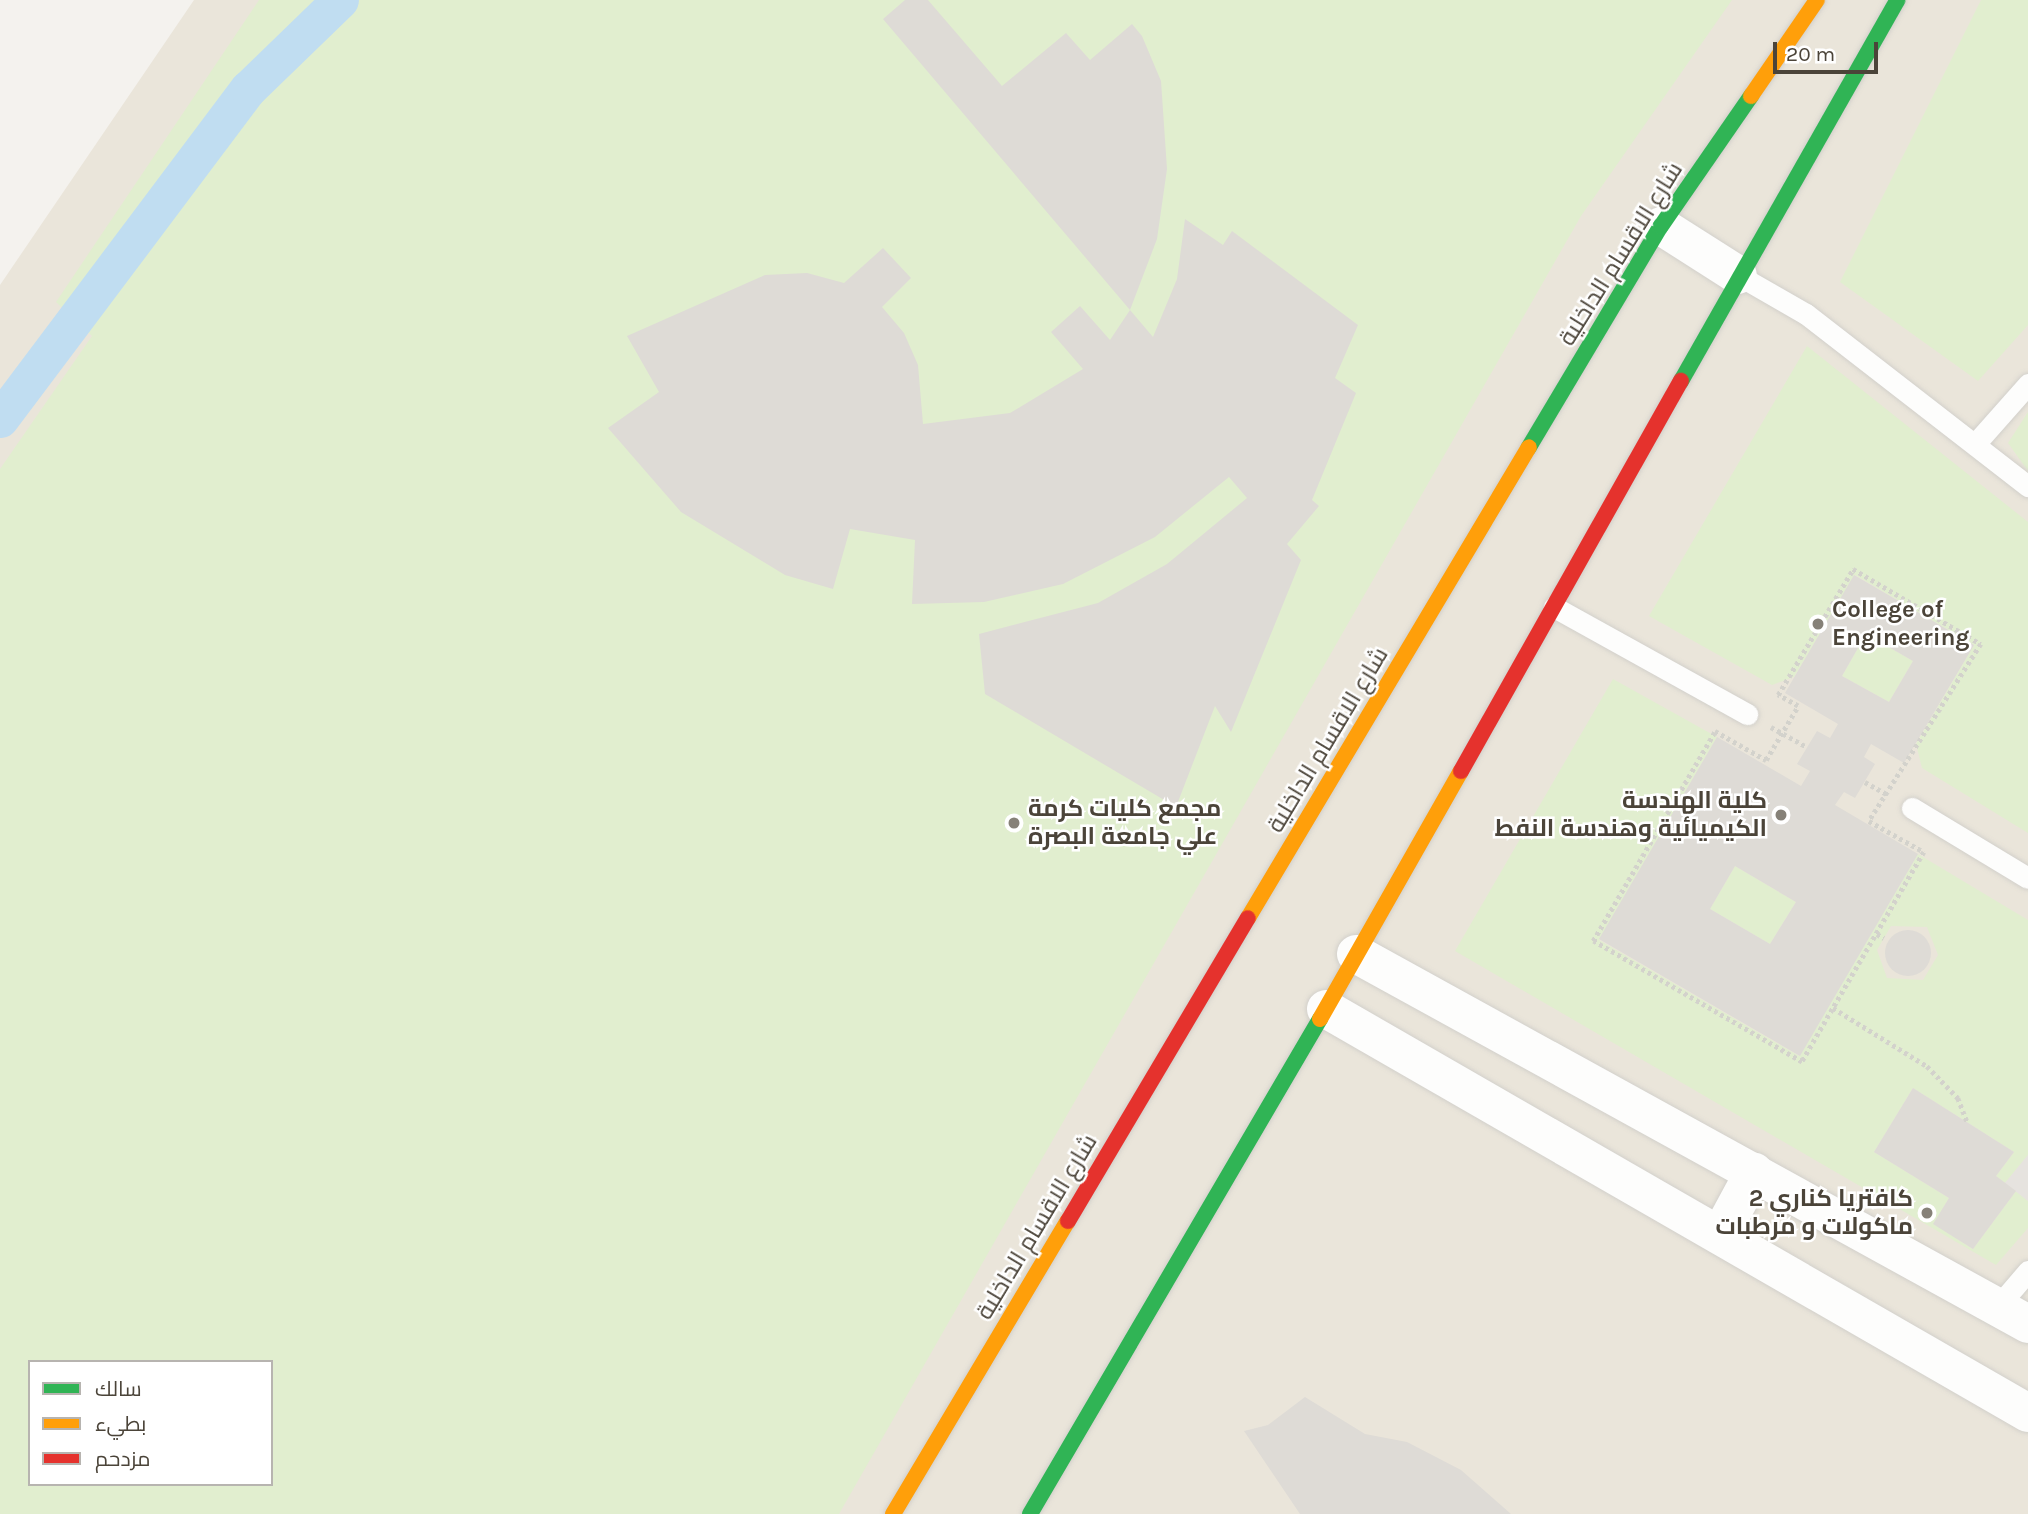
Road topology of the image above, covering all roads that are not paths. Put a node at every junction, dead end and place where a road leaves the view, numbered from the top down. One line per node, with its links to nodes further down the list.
1 (1817, 0): 3 (street, شارع الاقسام الداخلية)
2 (1897, 0): 4 (street)
3 (1661, 226): 4 (street); 19 (street, شارع الاقسام الداخلية)
4 (1738, 275): 6 (lane); 8 (street)
5 (2028, 384): 6 (lane)
6 (1975, 444): 7 (lane)
7 (2028, 486)
8 (1554, 607): 9 (lane); 12 (street)
9 (1747, 714)
10 (1912, 808): 11 (lane)
11 (2028, 878)
12 (1356, 954): 13 (street); 14 (street)
13 (1326, 1009): 15 (street); 20 (street)
14 (1754, 1172): 15 (street); 17 (street)
15 (1720, 1235): 18 (street)
16 (2028, 1271): 17 (lane)
17 (2013, 1315)
18 (2028, 1413)
19 (893, 1514)
20 (1030, 1514)

